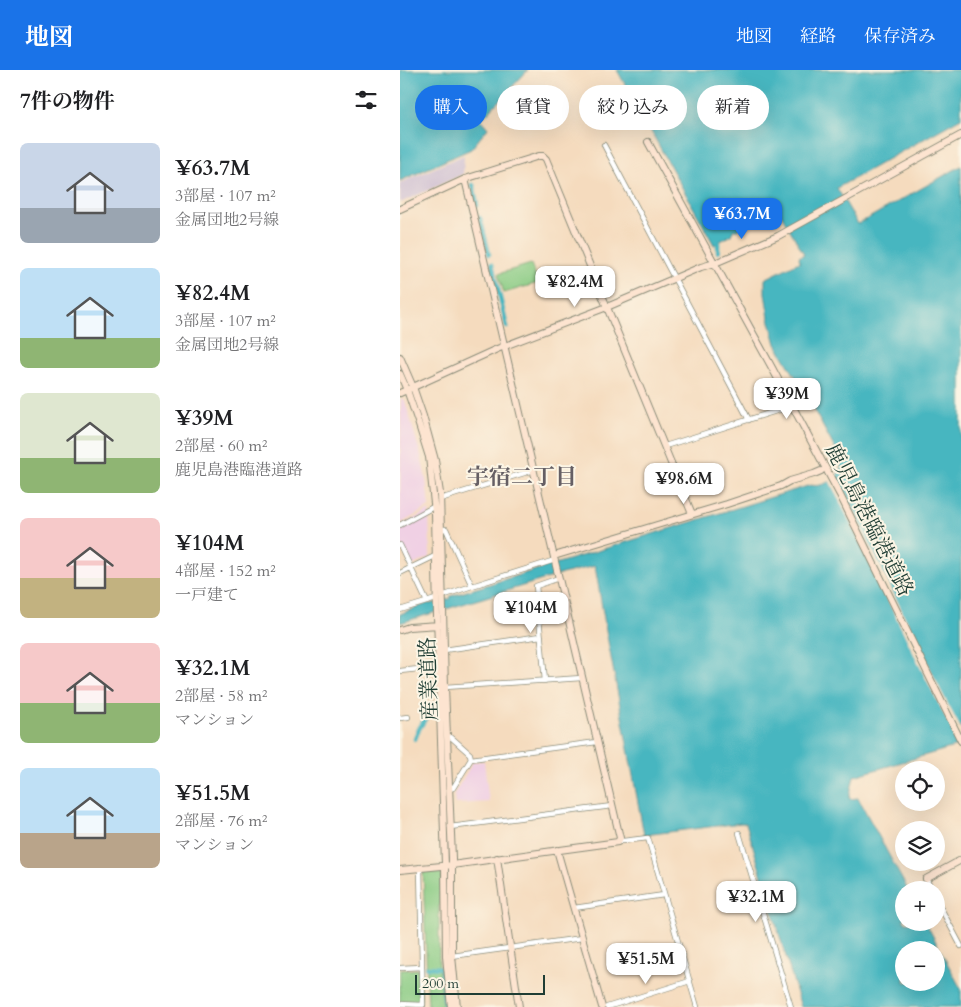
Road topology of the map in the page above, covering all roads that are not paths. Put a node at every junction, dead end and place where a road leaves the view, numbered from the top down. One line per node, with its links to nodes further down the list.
1 (961, 135): 6 (street)
2 (648, 142): 6 (street, 鹿児島港臨港道路)
3 (604, 145): 7 (street)
4 (465, 179): 5 (street); 8 (street); 9 (street)
5 (400, 209)
6 (715, 263): 7 (street); 14 (street, 鹿児島港臨港道路)
7 (674, 278): 8 (street); 15 (street)
8 (607, 307): 9 (street); 16 (street)
9 (505, 347): 12 (street); 17 (street)
10 (400, 357): 12 (street, 産業道路)
11 (400, 374): 12 (street, 産業道路)
12 (410, 388): 13 (street); 19 (street, 産業道路); 20 (street, 産業道路)
13 (400, 393)
14 (792, 406): 15 (street); 46 (street, 鹿児島港臨港道路)
15 (749, 420): 16 (street)
16 (665, 446): 21 (street)
17 (534, 470): 19 (street); 26 (street)
18 (821, 471): 21 (street)
19 (440, 499): 23 (street, 産業道路)
20 (435, 506): 22 (street); 25 (street, 産業道路)
21 (692, 514): 26 (street)
22 (400, 525)
23 (441, 529): 30 (street); 31 (street, 産業道路)
24 (400, 545): 27 (street)
25 (435, 556): 27 (street); 31 (street, 産業道路)
26 (555, 560): 29 (street); 30 (street)
27 (411, 568): 28 (street); 32 (street)
28 (400, 573)
29 (559, 577): 36 (street); 40 (street)
30 (472, 586): 31 (street)
31 (440, 598): 32 (street); 34 (street, 産業道路)
32 (427, 602): 33 (street)
33 (400, 610)
34 (440, 625): 35 (street); 37 (street, 産業道路); 38 (street, 産業道路)
35 (400, 630)
36 (541, 636): 37 (street); 41 (street)
37 (444, 650): 42 (street, 産業道路)
38 (438, 667): 39 (street); 57 (street, 産業道路)
39 (400, 671)
40 (582, 678): 41 (street); 47 (street)
41 (544, 681): 42 (street)
42 (445, 687): 45 (street, 産業道路)
43 (408, 717): 44 (street)
44 (400, 718)
45 (447, 736): 48 (street); 49 (street, 産業道路)
46 (961, 741)
47 (597, 742): 48 (street); 50 (street)
48 (471, 758): 49 (street)
49 (449, 789): 51 (street, 産業道路)
50 (612, 806): 51 (street); 53 (street)
51 (450, 827): 57 (street, 産業道路)
52 (739, 833): 79 (street)
53 (619, 840): 54 (street); 61 (street)
54 (557, 850): 55 (street); 62 (street)
55 (497, 858): 57 (street); 66 (street)
56 (961, 860): 60 (street)
57 (448, 865): 58 (street); 67 (street, 産業道路); 73 (street, 産業道路)
58 (420, 868): 59 (street); 68 (street)
59 (400, 870)
60 (926, 879)
61 (664, 895): 62 (street); 70 (street)
62 (574, 908): 64 (street)
63 (945, 916): 65 (street)
64 (582, 938): 66 (street); 76 (street)
65 (961, 946)
66 (510, 948): 67 (street); 75 (street)
67 (452, 956): 74 (street, 産業道路)
68 (422, 967): 69 (street); 72 (street)
69 (400, 968)
70 (690, 981): 77 (street); 78 (street)
71 (400, 1004): 72 (street)
72 (423, 1006)
73 (451, 1007)
74 (457, 1007)
75 (519, 1007)
76 (602, 1007)
77 (607, 1007)
78 (697, 1007)
79 (790, 1007)

